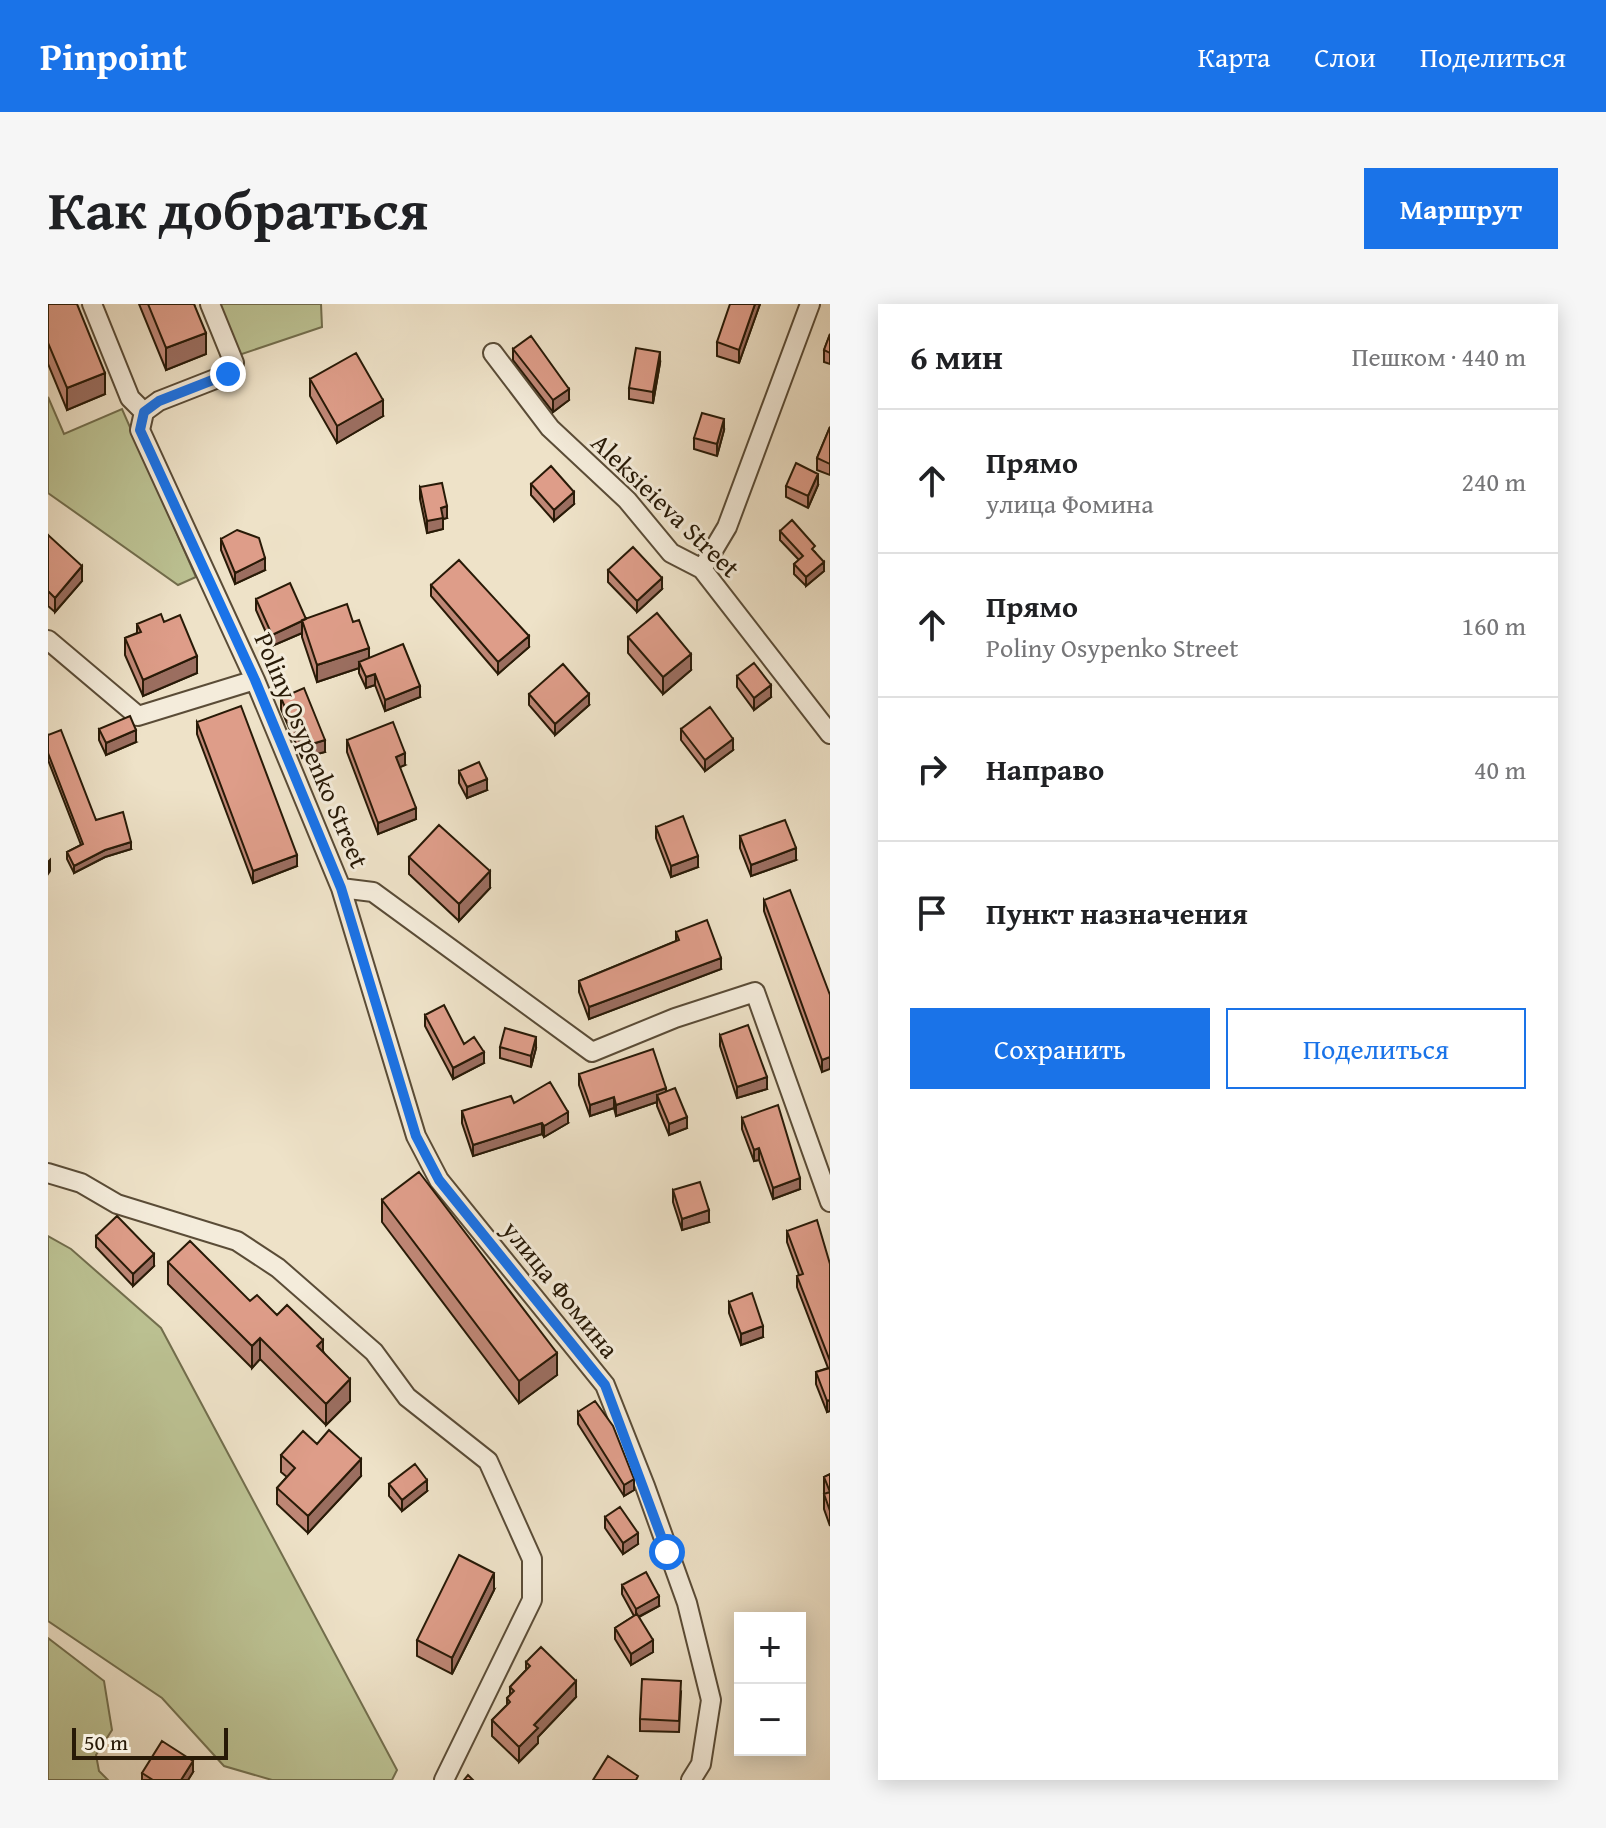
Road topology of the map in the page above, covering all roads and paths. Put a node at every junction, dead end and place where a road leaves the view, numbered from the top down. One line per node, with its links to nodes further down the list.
1 (92, 304): 5 (street, Poliny Osypenko Street)
2 (210, 304): 5 (street)
3 (810, 304): 6 (street)
4 (493, 353): 6 (street, Aleksieieva Street)
5 (144, 412): 8 (street, Poliny Osypenko Street)
6 (702, 569): 9 (street, Aleksieieva Street)
7 (48, 640): 8 (street)
8 (255, 680): 10 (street, Poliny Osypenko Street)
9 (830, 734)
10 (341, 888): 12 (street, Poliny Osypenko Street); 14 (street, улица Фомина)
11 (48, 1173): 13 (street)
12 (830, 1202)
13 (444, 1780)
14 (691, 1780)

